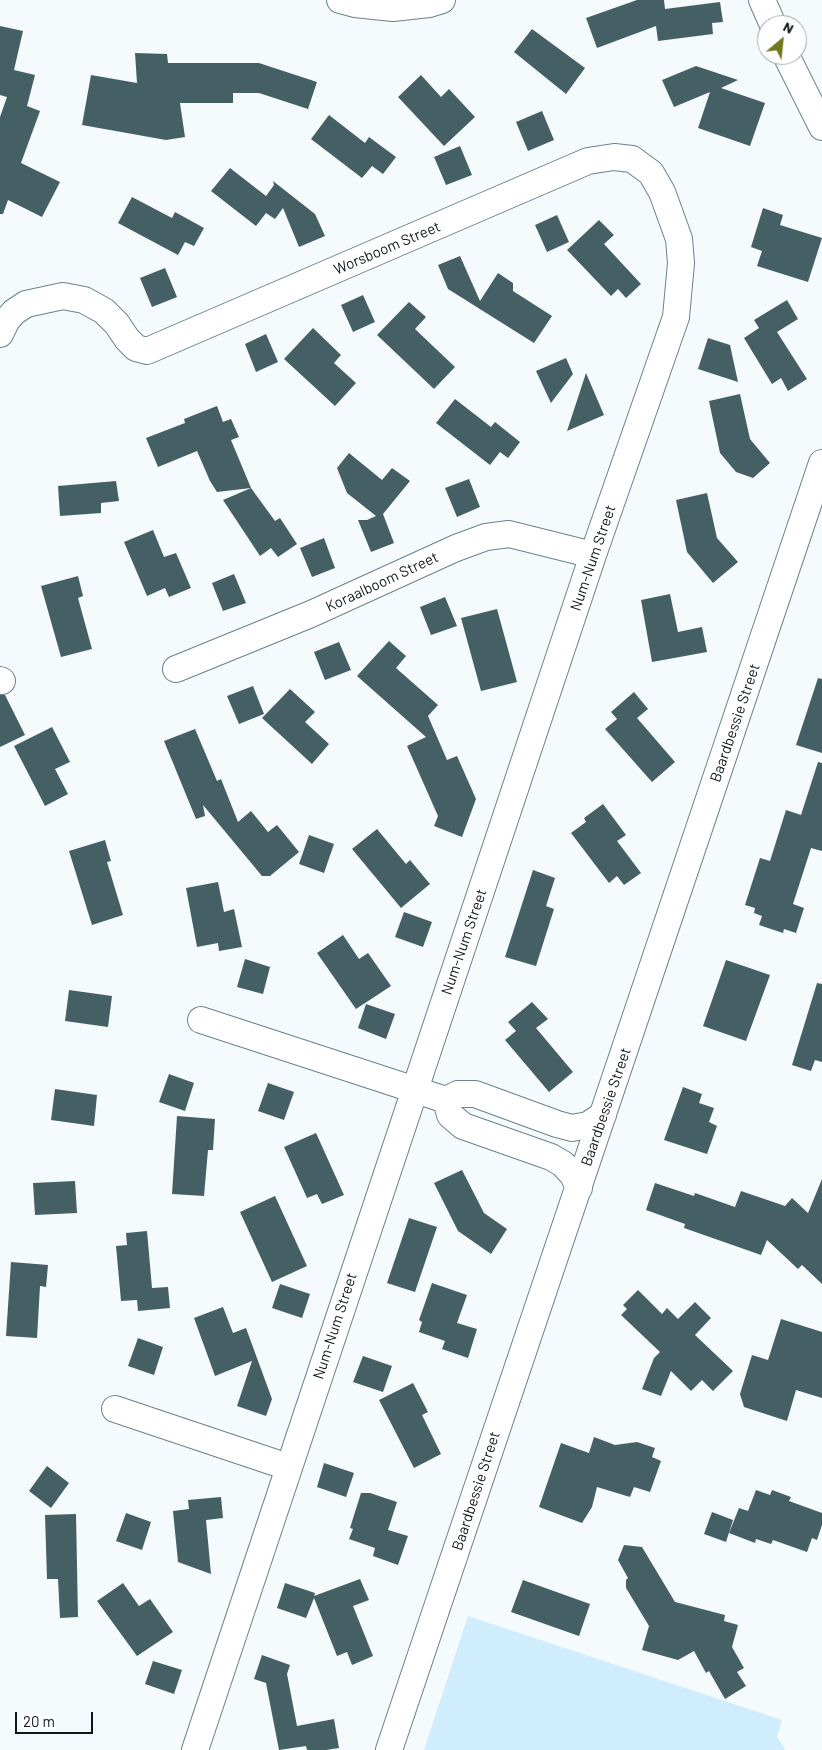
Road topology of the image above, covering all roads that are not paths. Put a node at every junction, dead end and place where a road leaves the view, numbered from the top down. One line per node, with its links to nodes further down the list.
1 (340, 0): 2 (street)
2 (442, 0)
3 (762, 0): 4 (street)
4 (768, 15)
5 (791, 65): 6 (street)
6 (822, 127)
7 (614, 157): 8 (street, Worsboom Street); 10 (street, Num-Num Street)
8 (0, 334)
9 (822, 463): 15 (street, Baardbessie Street)
10 (593, 555): 11 (street, Koraalboom Street); 13 (street, Num-Num Street)
11 (176, 669)
12 (201, 1020): 13 (street)
13 (414, 1090): 14 (street); 18 (street, Num-Num Street)
14 (446, 1100): 15 (street); 16 (street)
15 (603, 1115): 16 (street, Baardbessie Street)
16 (579, 1188): 20 (street, Baardbessie Street)
17 (115, 1408): 18 (street)
18 (288, 1467): 19 (street, Num-Num Street)
19 (194, 1750)
20 (388, 1750)

